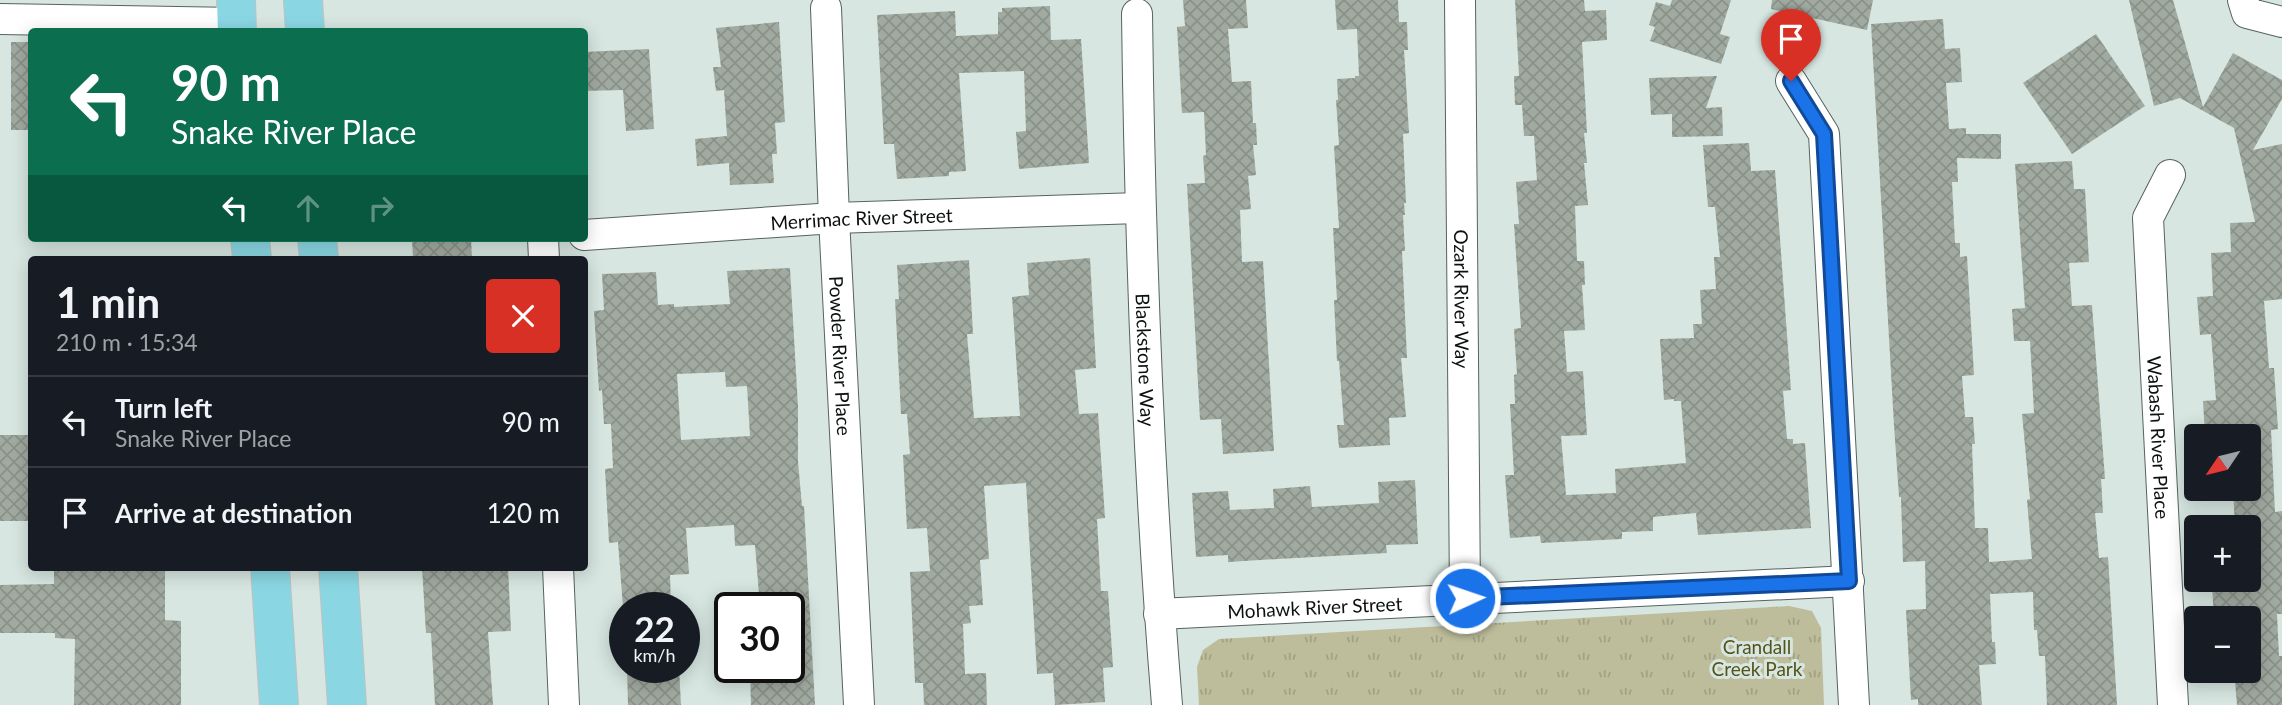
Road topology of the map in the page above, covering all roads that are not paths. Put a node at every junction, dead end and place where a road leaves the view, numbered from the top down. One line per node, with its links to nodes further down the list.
1 (303, 0): 10 (main road)
2 (1460, 0): 20 (street, Ozark River Way)
3 (2243, 0): 8 (street)
4 (826, 8): 14 (street, Powder River Place)
5 (1137, 14): 13 (street, Blackstone Way)
6 (237, 18): 9 (street)
7 (0, 19): 9 (street)
8 (2282, 22)
9 (94, 26)
10 (305, 28)
11 (1791, 81): 19 (street)
12 (2170, 175): 28 (street, Wabash River Place)
13 (1139, 208): 14 (street, Merrimac River Street); 21 (street, Blackstone Way)
14 (834, 218): 15 (street, Merrimac River Street); 25 (street, Powder River Place)
15 (588, 235)
16 (270, 571): 22 (main road)
17 (338, 571): 23 (main road)
18 (558, 571): 24 (street)
19 (1849, 581): 20 (street, Mohawk River Street); 27 (street)
20 (1465, 598): 21 (street, Mohawk River Street)
21 (1159, 614): 26 (street, Blackstone Way)
22 (279, 705)
23 (347, 705)
24 (564, 705)
25 (859, 705)
26 (1167, 705)
27 (1854, 705)
28 (2173, 705)

